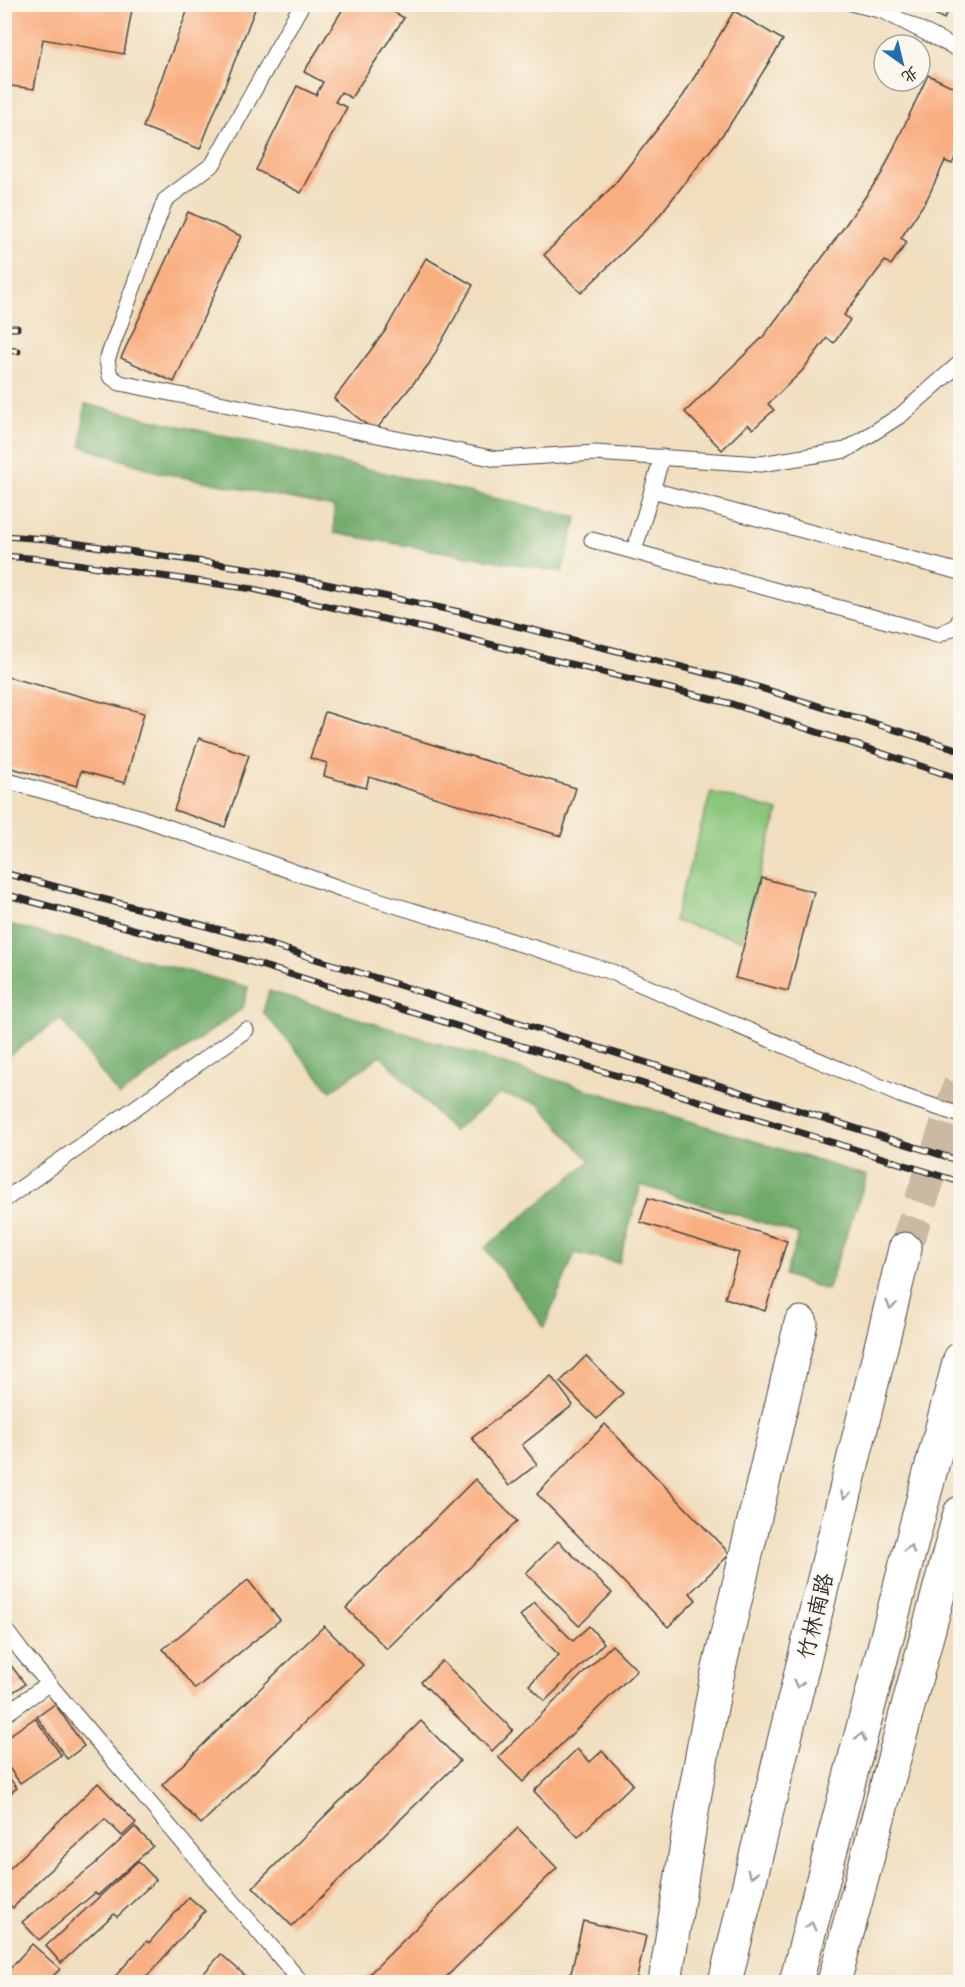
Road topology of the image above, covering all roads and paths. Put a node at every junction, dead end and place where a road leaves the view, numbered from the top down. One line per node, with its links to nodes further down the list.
1 (302, 4): 5 (lane)
2 (854, 4): 3 (lane)
3 (960, 50)
4 (960, 363): 5 (lane)
5 (662, 458): 6 (lane)
6 (652, 490): 8 (lane); 9 (lane)
7 (591, 540): 8 (lane)
8 (634, 551): 10 (lane)
9 (960, 572)
10 (960, 617)
11 (4, 780): 13 (lane, bridge)
12 (246, 1030): 14 (lane)
13 (960, 1115)
14 (4, 1200)
15 (905, 1249): 24 (main road, 竹林南路, one-way to 24)
16 (801, 1323): 23 (main road)
17 (960, 1359): 25 (main road, one-way to 17)
18 (960, 1513): 26 (main road)
19 (4, 1628): 20 (lane)
20 (48, 1683): 21 (lane); 22 (lane)
21 (4, 1715)
22 (301, 1983)
23 (665, 1983)
24 (725, 1983)
25 (796, 1983)
26 (834, 1983)

